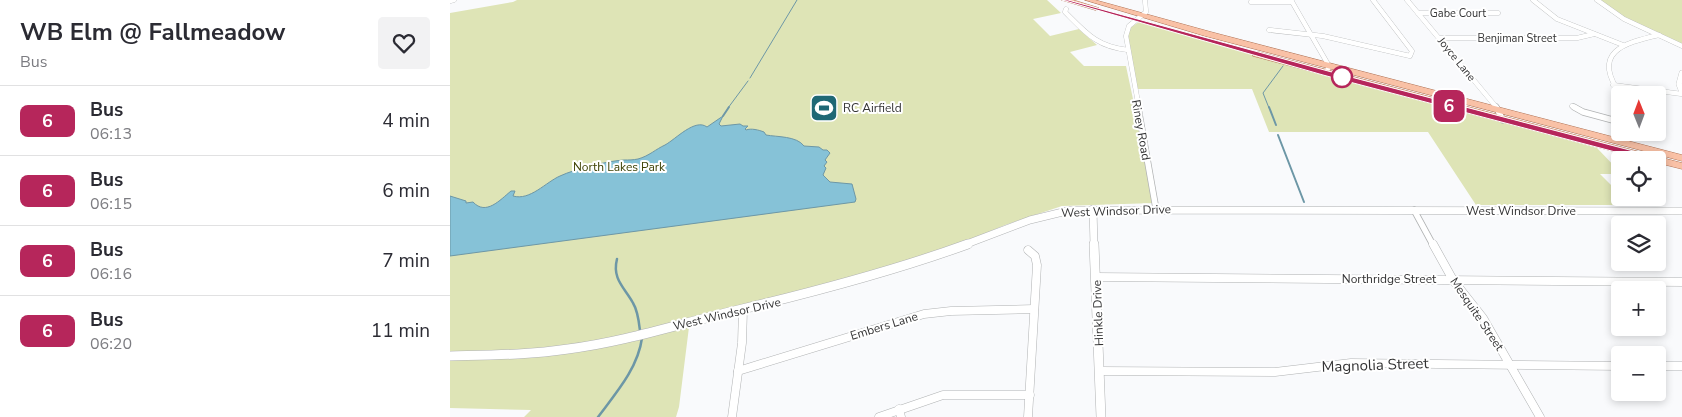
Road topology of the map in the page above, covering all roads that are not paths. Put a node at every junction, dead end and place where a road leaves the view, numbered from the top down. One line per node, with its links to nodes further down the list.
1 (454, 0): 9 (street)
2 (1065, 0): 15 (main road)
3 (1088, 0): 15 (main road)
4 (1145, 0): 15 (street, Riney Road)
5 (1373, 0): 19 (street)
6 (1408, 0): 13 (street, Joyce Lane)
7 (1533, 0): 17 (street)
8 (1597, 0): 18 (street)
9 (450, 1)
10 (1291, 1): 11 (street); 19 (street)
11 (1251, 2)
12 (1066, 9): 23 (street)
13 (1418, 13): 14 (street, Gabe Court); 20 (street, Joyce Lane)
14 (1498, 13)
15 (1140, 17): 23 (street, Riney Road); 24 (main road)
16 (1269, 30): 19 (street)
17 (1594, 34): 20 (street, Benjiman Street); 21 (street)
18 (1659, 35): 21 (street); 22 (street)
19 (1311, 36): 24 (street)
20 (1440, 38): 29 (street, Joyce Lane)
21 (1623, 45): 26 (street)
22 (1682, 46)
23 (1128, 50): 37 (street, Riney Road)
24 (1327, 70): 29 (main road); 30 (main road)
25 (1682, 73): 27 (street)
26 (1613, 85): 27 (street)
27 (1682, 93)
28 (1572, 106): 31 (street)
29 (1499, 111): 30 (street, Joyce Lane); 33 (main road)
30 (1503, 120): 32 (main road)
31 (1611, 120)
32 (1622, 151)
33 (1682, 158)
34 (1666, 162): 35 (main road)
35 (1682, 166)
36 (1093, 209): 37 (street, West Windsor Drive); 41 (street, Hinkle Drive); 45 (street, West Windsor Drive)
37 (1156, 210): 38 (street, West Windsor Drive)
38 (1414, 210): 39 (street, West Windsor Drive); 42 (street, Mesquite Street)
39 (1682, 210)
40 (1028, 250): 44 (street)
41 (1096, 277): 42 (street, Northridge Street); 52 (street, Hinkle Drive)
42 (1453, 280): 43 (street, Northridge Street); 47 (street, Mesquite Street)
43 (1682, 282)
44 (1034, 309): 51 (street, Embers Lane); 53 (street)
45 (744, 310): 46 (street, West Windsor Drive); 51 (street)
46 (450, 356)
47 (1510, 364): 48 (street, Magnolia Street); 52 (street, Magnolia Street); 59 (street, Mesquite Street)
48 (1611, 366)
49 (1666, 366): 50 (street)
50 (1682, 366)
51 (738, 371): 55 (street)
52 (1100, 371): 58 (street, Hinkle Drive)
53 (1030, 395): 54 (street); 57 (street)
54 (900, 413): 56 (street)
55 (732, 417)
56 (879, 417)
57 (1028, 417)
58 (1101, 417)
59 (1540, 417)

